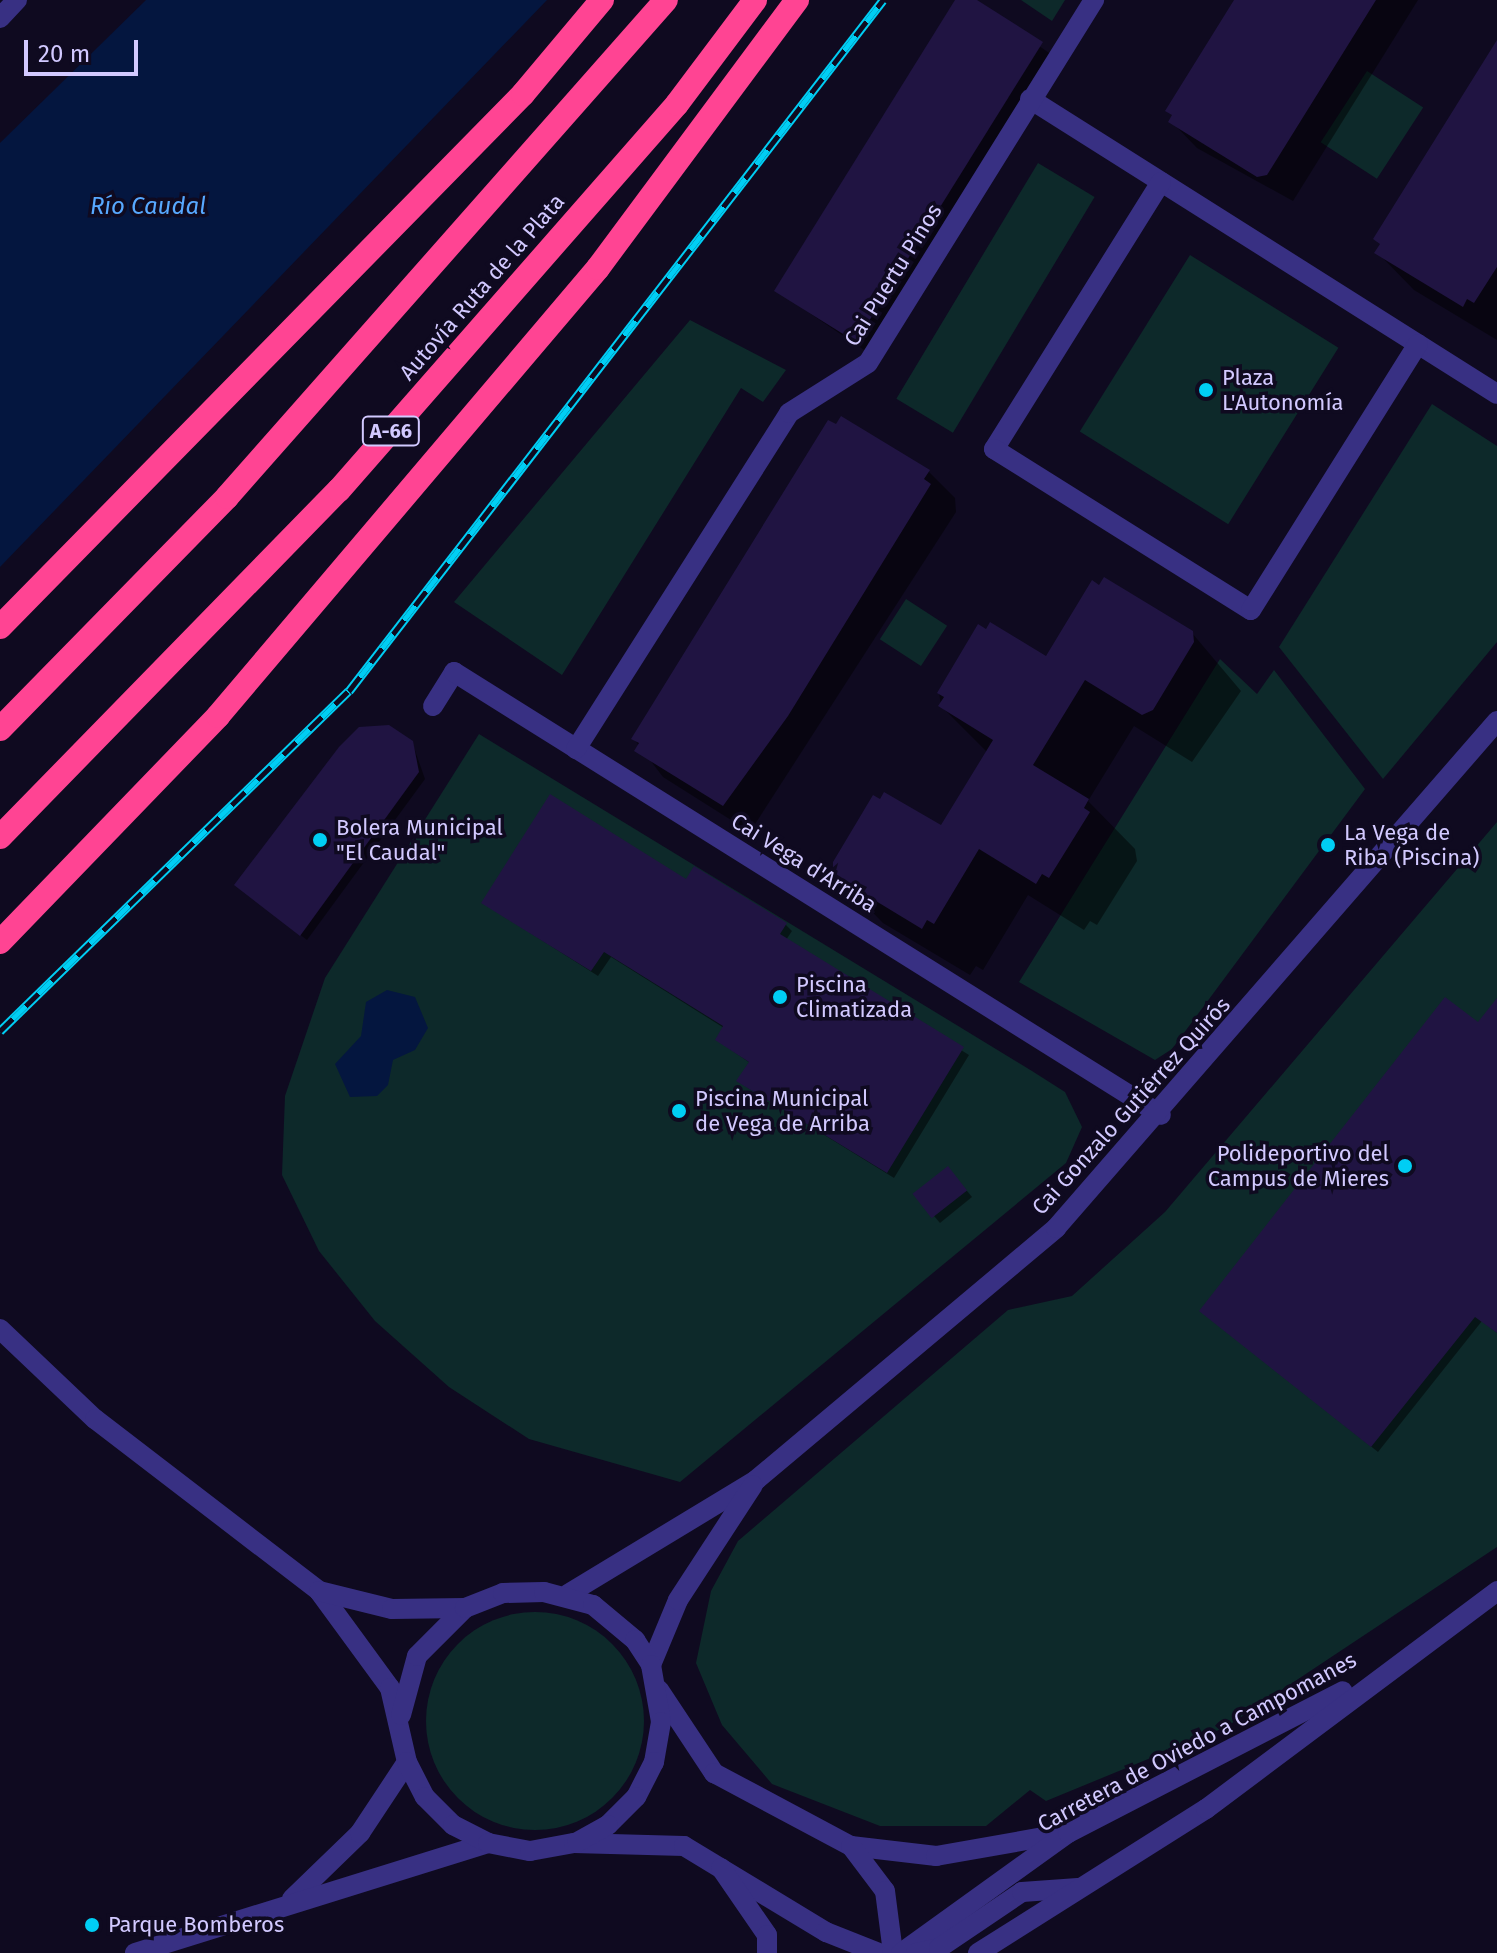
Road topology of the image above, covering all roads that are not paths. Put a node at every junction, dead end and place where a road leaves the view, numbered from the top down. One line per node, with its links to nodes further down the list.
1 (17, 0): 7 (street)
2 (602, 0): 12 (highway)
3 (666, 0): 15 (highway)
4 (755, 0): 17 (highway, Autovía Ruta de la Plata / A-66)
5 (797, 0): 18 (highway)
6 (1094, 0): 8 (street, Cai Puertu Pinos)
7 (0, 18)
8 (1030, 99): 9 (street); 16 (street, Cai Puertu Pinos)
9 (1161, 182): 10 (street); 10 (street)
10 (1418, 344): 11 (street)
11 (1497, 394)
12 (0, 627)
13 (433, 706): 16 (street, Cai Vega d'Arriba)
14 (1497, 721): 19 (street, Cai Gonzalo Gutiérrez Quirós)
15 (0, 729)
16 (576, 749): 19 (street, Cai Vega d'Arriba)
17 (0, 837)
18 (0, 942)
19 (1161, 1115): 21 (street, Cai Gonzalo Gutiérrez Quirós)
20 (0, 1329): 22 (street)
21 (756, 1480): 24 (street, Cai Gonzalo Gutiérrez Quirós); 27 (street, Cai Gonzalo Gutiérrez Quirós)
22 (319, 1591): 25 (street); 28 (street)
23 (1497, 1591): 26 (street)
24 (568, 1594): 25 (street); 27 (street)
25 (465, 1608): 28 (street)
26 (1386, 1669): 30 (street, Carretera de Oviedo a Campomanes); 35 (street, Carretera de Oviedo a Campomanes)
27 (653, 1674): 32 (street); 33 (street)
28 (400, 1722): 29 (street)
29 (407, 1762): 31 (street); 36 (street)
30 (1068, 1833): 33 (street); 41 (street, Carretera de Oviedo a Campomanes)
31 (488, 1843): 32 (street); 36 (street)
32 (574, 1843): 34 (street)
33 (851, 1846): 40 (street)
34 (717, 1862): 38 (street); 39 (street)
35 (1084, 1888): 42 (street); 43 (street, Carretera de Oviedo a Campomanes)
36 (289, 1903): 37 (street)
37 (135, 1953)
38 (767, 1953)
39 (879, 1953)
40 (893, 1953)
41 (901, 1953)
42 (916, 1953)
43 (978, 1953)

